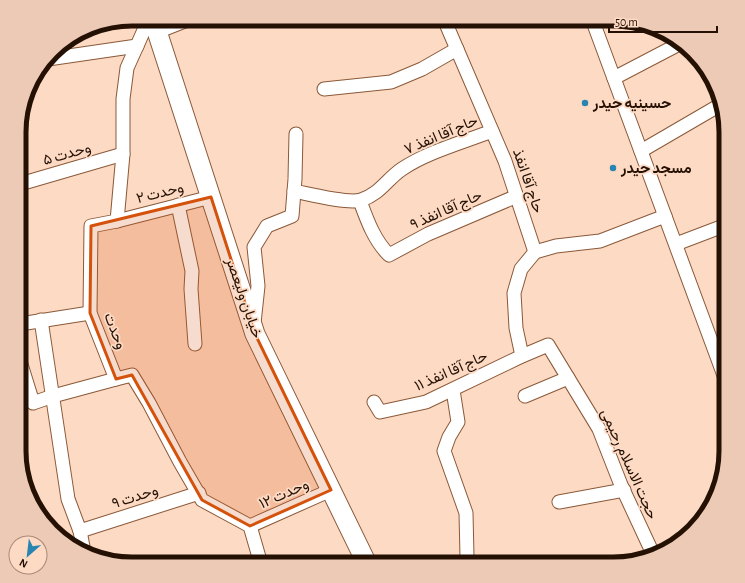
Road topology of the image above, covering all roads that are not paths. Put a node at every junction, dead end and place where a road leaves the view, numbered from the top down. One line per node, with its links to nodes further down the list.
1 (151, 26): 5 (street)
2 (154, 26): 19 (street, خیابان ولیعصر)
3 (447, 26): 7 (street, حاج آقا انفذ)
4 (595, 26): 9 (street)
5 (137, 46): 8 (street); 15 (street)
6 (675, 46): 9 (street)
7 (457, 49): 10 (street); 12 (street, حاج آقا انفذ)
8 (56, 58)
9 (614, 78): 14 (street)
10 (324, 89)
11 (716, 108): 14 (street)
12 (492, 131): 18 (street, حاج آقا انفذ); 20 (street, حاج آقا انفذ ۷)
13 (296, 134): 17 (street)
14 (641, 151): 22 (street)
15 (124, 154): 16 (street, وحدت ۵); 23 (street)
16 (26, 182)
17 (294, 191): 20 (street); 30 (street)
18 (517, 196): 20 (street, حاج آقا انفذ ۹); 26 (street, حاج آقا انفذ)
19 (211, 197): 21 (street, وحدت ۲); 30 (street, خیابان ولیعصر)
20 (360, 201)
21 (178, 205): 23 (street, وحدت ۲); 31 (street)
22 (665, 216): 25 (street); 26 (street)
23 (117, 221): 27 (street, وحدت)
24 (719, 228): 25 (street)
25 (676, 244): 34 (street)
26 (535, 252): 33 (street)
27 (90, 313): 28 (street); 37 (street, وحدت)
28 (41, 320): 29 (street); 39 (street)
29 (26, 323)
30 (253, 328): 42 (street, خیابان ولیعصر)
31 (195, 344)
32 (548, 345): 33 (street, حاج آقا انفذ ۱۱); 35 (street, حجت الاسلام رحیمی)
33 (522, 356): 38 (street, حاج آقا انفذ ۱۱)
34 (719, 361)
35 (568, 378): 40 (street); 43 (street, حجت الاسلام رحیمی)
36 (26, 379): 39 (street)
37 (116, 379): 39 (street); 44 (street)
38 (453, 390): 41 (street, حاج آقا انفذ ۱۱); 52 (street)
39 (53, 396): 47 (street)
40 (525, 396)
41 (374, 402)
42 (331, 490): 46 (street, وحدت ۱۲); 51 (street, خیابان ولیعصر)
43 (624, 490): 45 (street); 49 (street, حجت الاسلام رحیمی)
44 (199, 493): 46 (street); 47 (street, وحدت ۹)
45 (560, 502)
46 (250, 526): 50 (street)
47 (80, 531): 48 (street)
48 (83, 545)
49 (651, 549)
50 (259, 557)
51 (364, 557)
52 (467, 557)

